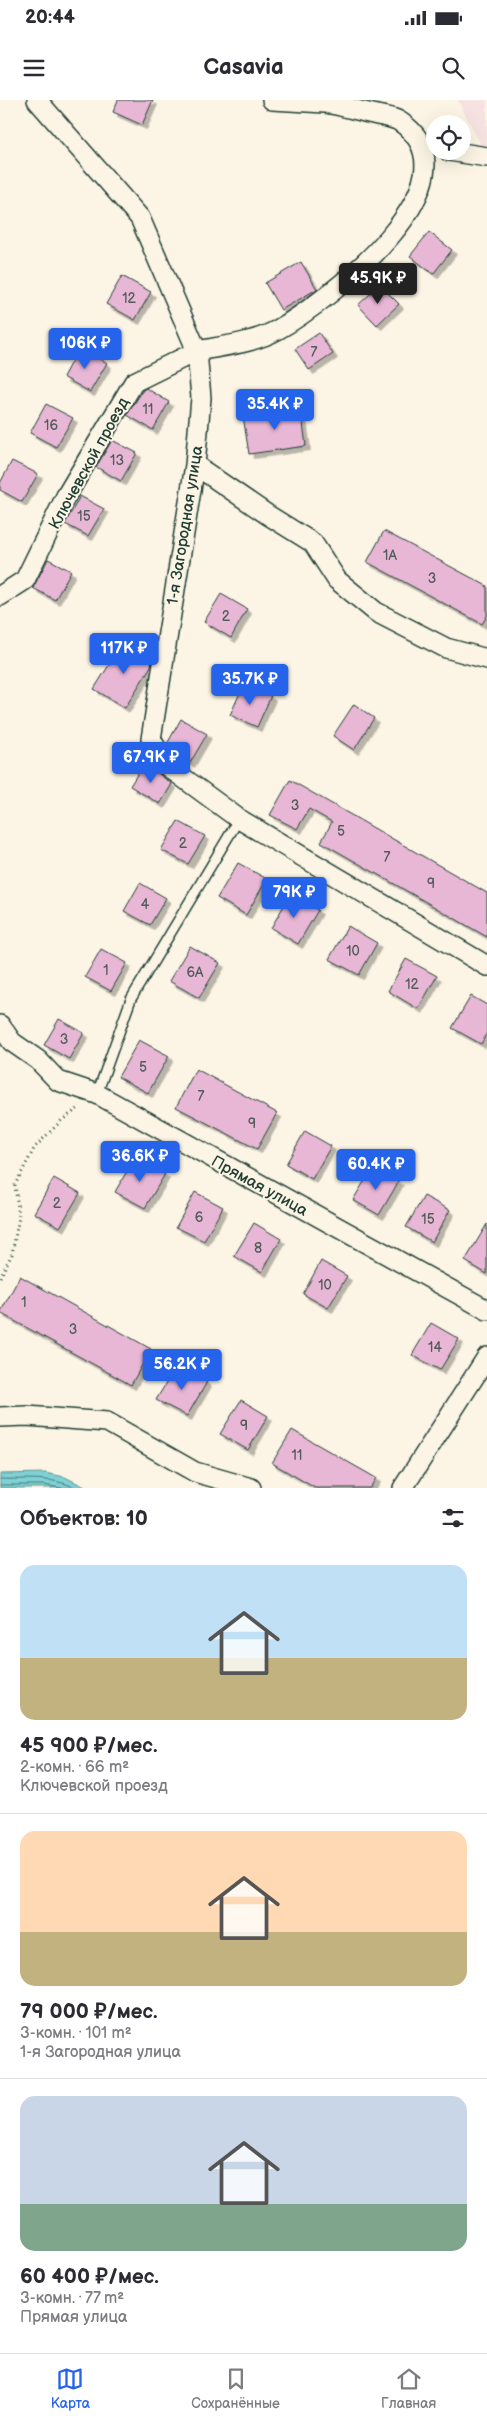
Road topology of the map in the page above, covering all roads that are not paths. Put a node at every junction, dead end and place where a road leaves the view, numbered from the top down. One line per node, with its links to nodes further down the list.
1 (36, 100): 8 (street)
2 (272, 100): 3 (street)
3 (326, 102): 4 (street)
4 (426, 145)
5 (471, 154): 6 (street)
6 (487, 157)
7 (426, 160): 8 (street, Ключевской проезд)
8 (197, 351): 9 (street, 1-я Загородная улица); 10 (street, Ключевской проезд)
9 (195, 465): 11 (street); 12 (street, 1-я Загородная улица)
10 (0, 596)
11 (487, 659)
12 (239, 819): 13 (street, 1-я Загородная улица); 16 (lane)
13 (487, 966)
14 (0, 1025): 15 (street)
15 (6, 1041): 16 (street, Прямая улица)
16 (97, 1094): 17 (street, Прямая улица)
17 (487, 1310)
18 (487, 1357): 21 (street)
19 (0, 1417): 20 (street)
20 (251, 1488)
21 (403, 1488)

